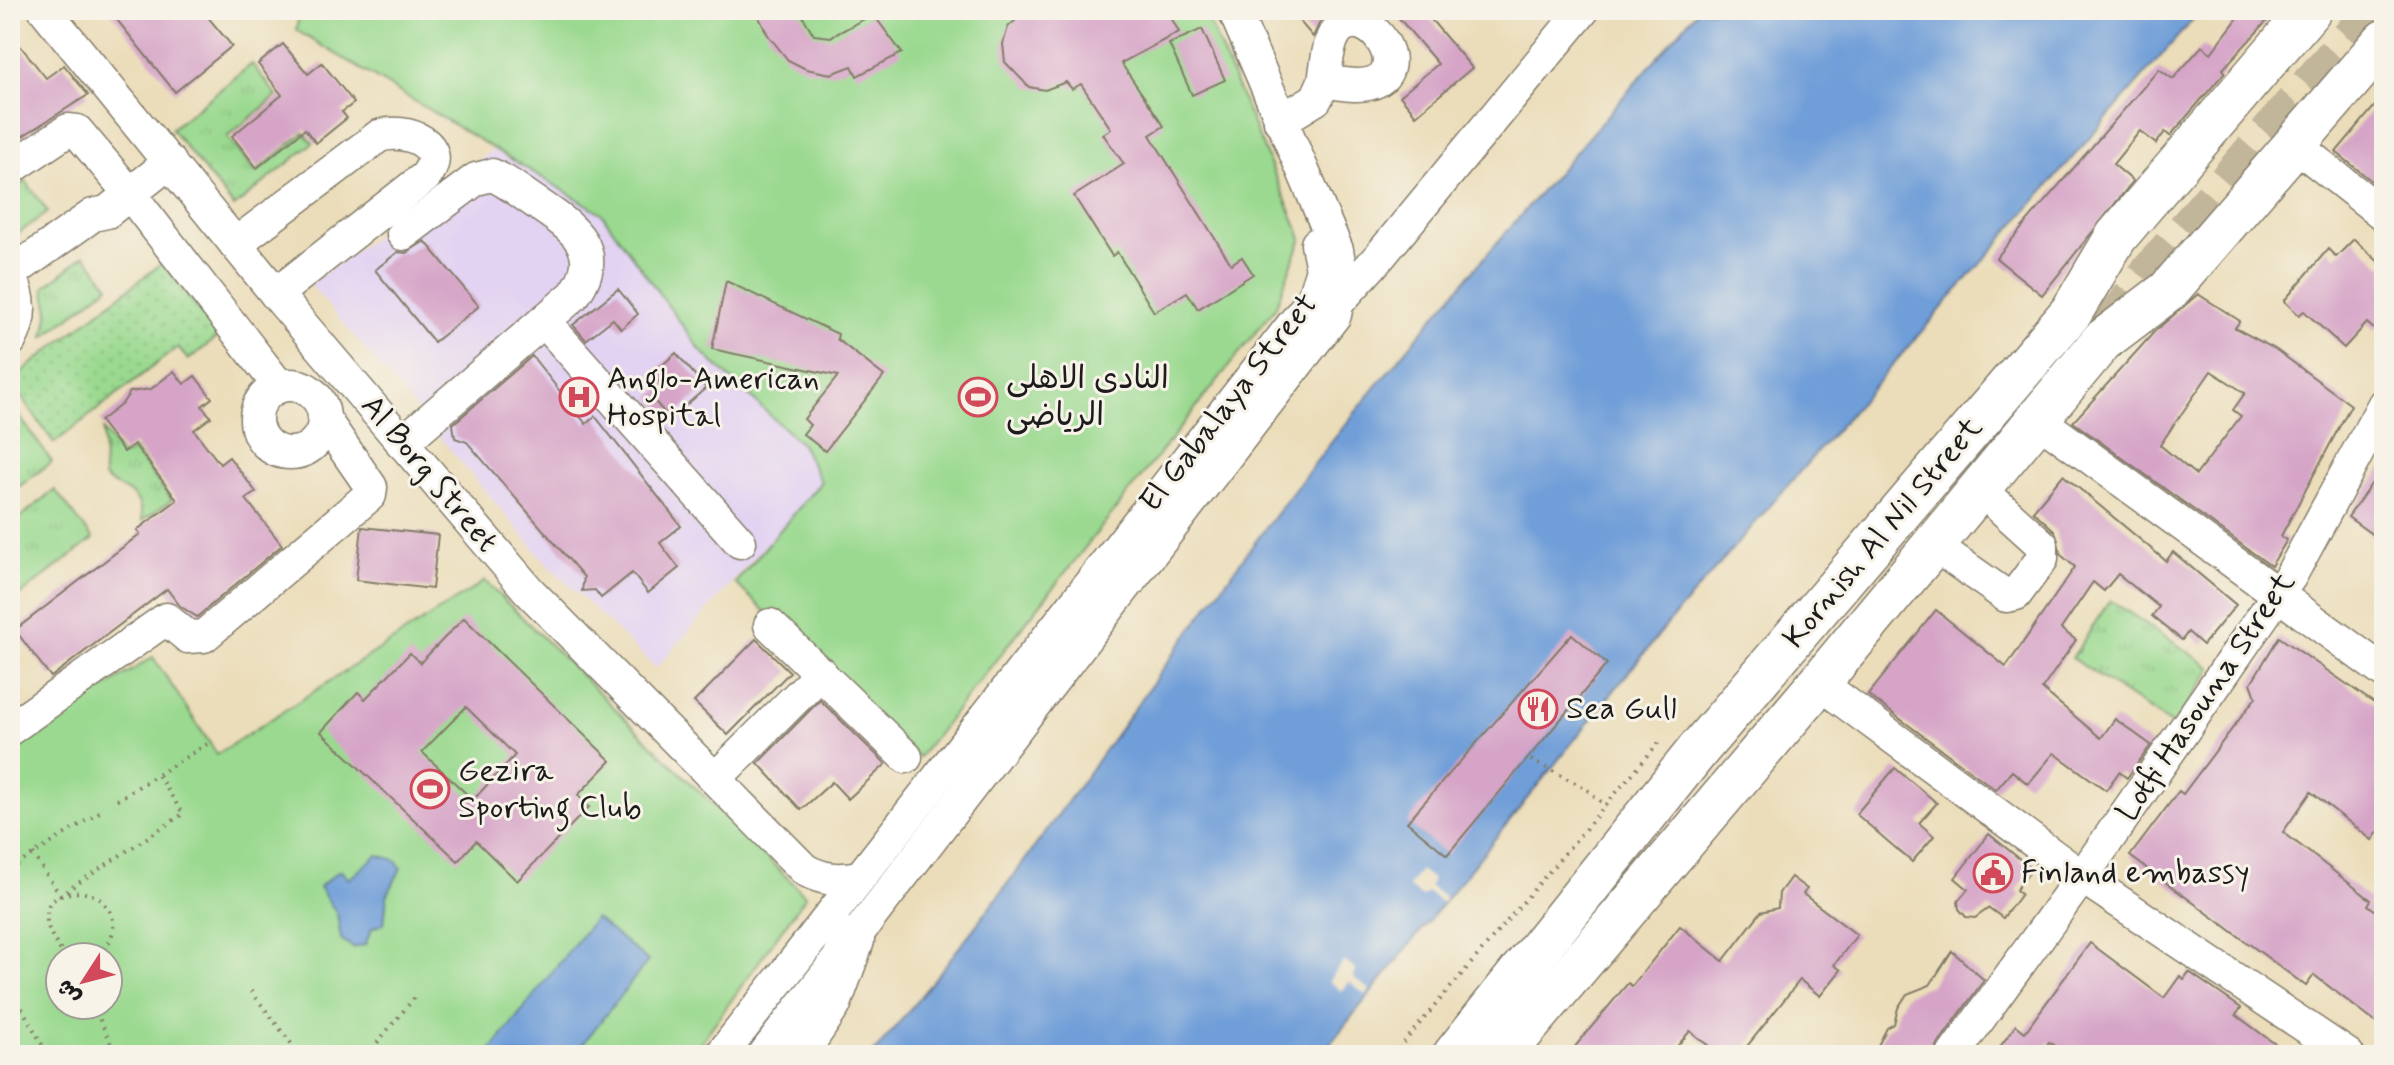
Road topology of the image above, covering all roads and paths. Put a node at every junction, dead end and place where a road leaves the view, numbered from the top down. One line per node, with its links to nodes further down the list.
1 (45, 10): 9 (street, Al Borg Street)
2 (1234, 10): 7 (street)
3 (1583, 10): 17 (street)
4 (2310, 10): 63 (main road, Kornish Al Nil Street)
5 (2384, 41): 8 (main road, Kornish Al Nil Street)
6 (1324, 81): 7 (street)
7 (1286, 134): 17 (street, El Gabalaya Street); 45 (street, El Gabalaya Street)
8 (2294, 144): 12 (street); 24 (main road, Kornish Al Nil Street)
9 (166, 156): 11 (street); 14 (street, Al Borg Street)
10 (10, 169): 11 (street)
11 (125, 188): 15 (street); 21 (street)
12 (2384, 215)
13 (403, 234): 18 (street)
14 (235, 244): 16 (street, Al Borg Street); 16 (street)
15 (10, 274): 19 (street)
16 (276, 294): 20 (street, Al Borg Street)
17 (1341, 299): 48 (street, El Gabalaya Street)
18 (544, 321): 25 (street); 27 (street)
19 (10, 341)
20 (346, 376): 23 (street); 25 (street, Al Borg Street)
21 (279, 386): 23 (street); 23 (street)
22 (2384, 404): 29 (street, Lotfi Hasouna Street)
23 (321, 409): 34 (street)
24 (2036, 418): 26 (main road, Kornish Al Nil Street); 29 (street)
25 (402, 443): 39 (street, Al Borg Street)
26 (1978, 487): 28 (main road, Kornish Al Nil Street); 28 (street)
27 (740, 542)
28 (1931, 543): 33 (main road, Kornish Al Nil Street)
29 (2279, 594): 31 (street); 46 (street, Lotfi Hasouna Street)
30 (770, 625): 32 (street)
31 (2384, 672)
32 (821, 673): 36 (street); 39 (street)
33 (1819, 683): 46 (street); 55 (main road, Kornish Al Nil Street)
34 (10, 729)
35 (212, 741): 38 (path)
36 (906, 757)
37 (1531, 760): 41 (path)
38 (158, 775): 40 (path); 47 (path)
39 (715, 779): 45 (street, Al Borg Street)
40 (117, 800)
41 (1606, 806)
42 (101, 811): 43 (path)
43 (33, 854): 44 (path); 47 (path)
44 (17, 865)
45 (859, 877): 60 (street, El Gabalaya Street)
46 (2082, 877): 64 (street, Lotfi Hasouna Street); 65 (street)
47 (60, 895): 49 (path); 50 (path)
48 (852, 940): 61 (street, El Gabalaya Street); 62 (highway)
49 (55, 941)
50 (110, 941)
51 (10, 987): 56 (path)
52 (251, 991): 58 (path)
53 (415, 997): 59 (path)
54 (100, 1021): 57 (path)
55 (1519, 1050)
56 (48, 1055)
57 (116, 1055)
58 (300, 1055)
59 (367, 1055)
60 (721, 1055)
61 (764, 1055)
62 (794, 1055)
63 (1454, 1055)
64 (1953, 1055)
65 (2348, 1055)

